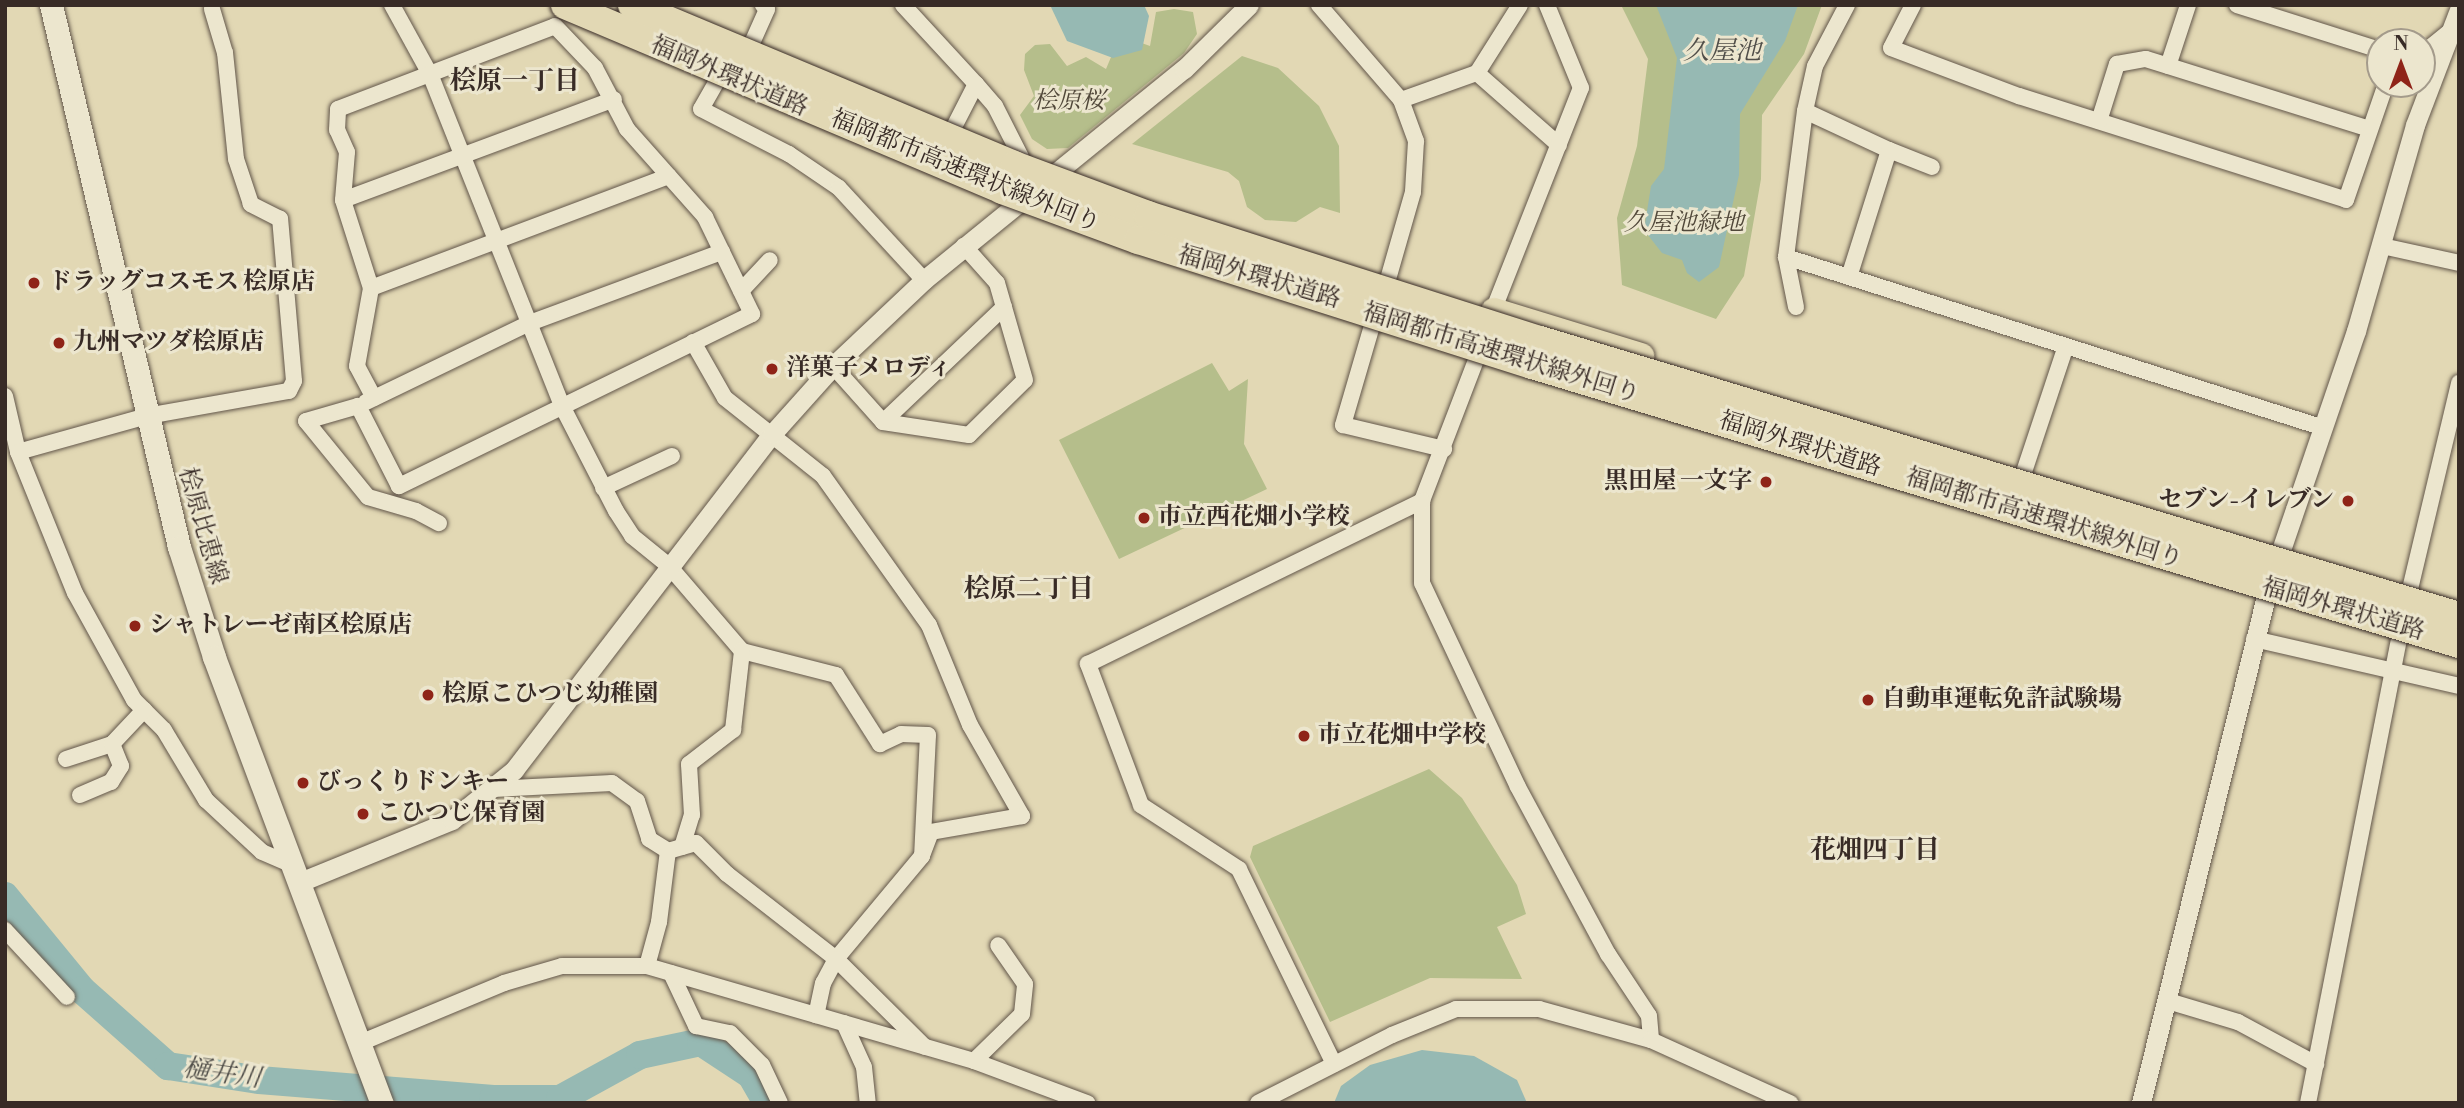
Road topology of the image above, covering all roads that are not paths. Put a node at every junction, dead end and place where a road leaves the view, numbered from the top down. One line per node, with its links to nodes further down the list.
1 (51, 5): 68 (main road, 桧原比恵線)
2 (393, 5): 23 (street)
3 (562, 5): 24 (highway, 福岡外環状道路); 89 (highway, 福岡都市高速環状線外回り, bridge)
4 (632, 5): 86 (highway, bridge)
5 (662, 5): 19 (highway, 福岡外環状道路)
6 (763, 5): 19 (street)
7 (903, 5): 25 (street)
8 (1250, 5): 38 (street)
9 (1319, 5): 28 (street)
10 (1520, 5): 22 (street)
11 (1547, 5): 33 (street)
12 (1847, 5): 29 (street)
13 (1913, 5): 30 (street)
14 (2188, 5): 21 (street)
15 (2237, 5): 20 (street)
16 (212, 9): 68 (street)
17 (2456, 19): 18 (street); 44 (street)
18 (2436, 40)
19 (752, 43): 31 (highway, 福岡外環状道路)
20 (2366, 46)
21 (2168, 66): 30 (street); 32 (street)
22 (1477, 73): 28 (street); 33 (street)
23 (430, 74): 27 (street); 35 (street); 41 (street)
24 (722, 74): 40 (highway, 福岡外環状道路); 51 (street)
25 (976, 84): 31 (street); 36 (street)
26 (2381, 98): 32 (street)
27 (614, 99): 35 (street); 39 (street)
28 (1401, 100): 50 (street)
29 (1805, 111): 34 (street); 46 (street)
30 (2099, 121): 32 (street)
31 (954, 127): 36 (highway, 福岡外環状道路)
32 (2369, 129)
33 (1559, 145): 56 (street)
34 (1889, 150): 37 (street); 49 (street)
35 (462, 157): 41 (street); 42 (street)
36 (1020, 157): 38 (highway, 福岡外環状道路)
37 (1932, 167)
38 (1059, 170): 40 (street); 50 (highway, 福岡外環状道路)
39 (668, 176): 42 (street); 45 (street)
40 (1019, 199): 43 (street); 57 (highway, 福岡外環状道路)
41 (343, 200): 52 (street)
42 (494, 240): 52 (street); 58 (street)
43 (964, 246): 51 (street); 54 (street)
44 (2382, 246): 48 (street); 70 (street)
45 (722, 252): 53 (street); 58 (street)
46 (1786, 257): 49 (street); 55 (street)
47 (770, 260): 53 (street)
48 (2459, 263)
49 (1849, 277): 61 (street)
50 (1388, 279): 56 (highway, 福岡外環状道路)
51 (924, 280): 62 (street)
52 (371, 288): 65 (street)
53 (741, 290): 59 (street)
54 (1004, 307): 69 (street); 69 (street)
55 (1796, 307)
56 (1493, 311): 60 (street); 72 (highway, 福岡外環状道路)
57 (1376, 312): 60 (highway, 福岡外環状道路); 73 (street)
58 (527, 324): 65 (street); 67 (street)
59 (693, 342): 67 (street); 71 (street)
60 (1481, 347): 73 (street); 77 (highway, 福岡外環状道路)
61 (2065, 349): 70 (street); 76 (street)
62 (833, 366): 69 (street); 71 (street)
63 (2459, 383): 84 (street)
64 (5, 396): 74 (street)
65 (374, 398): 66 (street)
66 (358, 406): 67 (street); 80 (street)
67 (562, 406): 78 (street)
68 (147, 416): 74 (street); 100 (main road, 桧原比恵線)
69 (883, 422)
70 (2324, 428): 81 (street)
71 (772, 434): 82 (street); 99 (street)
72 (1938, 446): 76 (highway, 福岡外環状道路); 77 (street)
73 (1444, 449): 79 (street)
74 (18, 452): 93 (street)
75 (672, 456): 78 (street)
76 (2024, 472): 81 (highway, 福岡外環状道路)
77 (1925, 484): 83 (highway, 福岡外環状道路)
78 (603, 488): 82 (street)
79 (1422, 501): 110 (street); 114 (street)
80 (439, 523)
81 (2281, 551): 83 (street); 84 (highway, 福岡外環状道路)
82 (669, 566): 90 (street); 96 (street)
83 (2268, 588): 87 (highway, 福岡外環状道路); 88 (street)
84 (2410, 589): 85 (highway, 福岡外環状道路)
85 (2459, 604)
86 (2459, 616)
87 (2401, 627): 89 (highway, 福岡外環状道路); 91 (street)
88 (2254, 639): 91 (street); 107 (street)
89 (2459, 644)
90 (742, 651): 98 (street); 99 (street)
91 (2394, 673): 92 (street); 115 (street)
92 (2459, 686)
93 (144, 710): 94 (street); 100 (street)
94 (112, 744): 95 (street); 97 (street)
95 (66, 759)
96 (493, 789): 98 (street); 100 (street)
97 (80, 795)
98 (675, 849): 103 (street); 104 (street)
99 (922, 856): 103 (street)
100 (297, 873): 111 (main road, 桧原比恵線)
101 (5, 930): 106 (street)
102 (998, 944): 113 (street)
103 (836, 959): 108 (street); 112 (street)
104 (647, 966): 105 (street); 111 (street)
105 (671, 973): 108 (street); 118 (street)
106 (67, 997)
107 (2168, 1001): 115 (street); 123 (street)
108 (816, 1015): 109 (street)
109 (844, 1023): 112 (street); 119 (street)
110 (1651, 1040): 114 (street); 116 (street)
111 (360, 1043): 117 (main road, 桧原比恵線)
112 (925, 1047): 113 (street)
113 (974, 1061): 120 (street)
114 (1334, 1064): 121 (street)
115 (2316, 1064): 124 (street)
116 (1771, 1099): 122 (street)
117 (382, 1103)
118 (780, 1103)
119 (868, 1103)
120 (1087, 1103)
121 (1258, 1103)
122 (1790, 1103)
123 (2141, 1103)
124 (2308, 1103)

